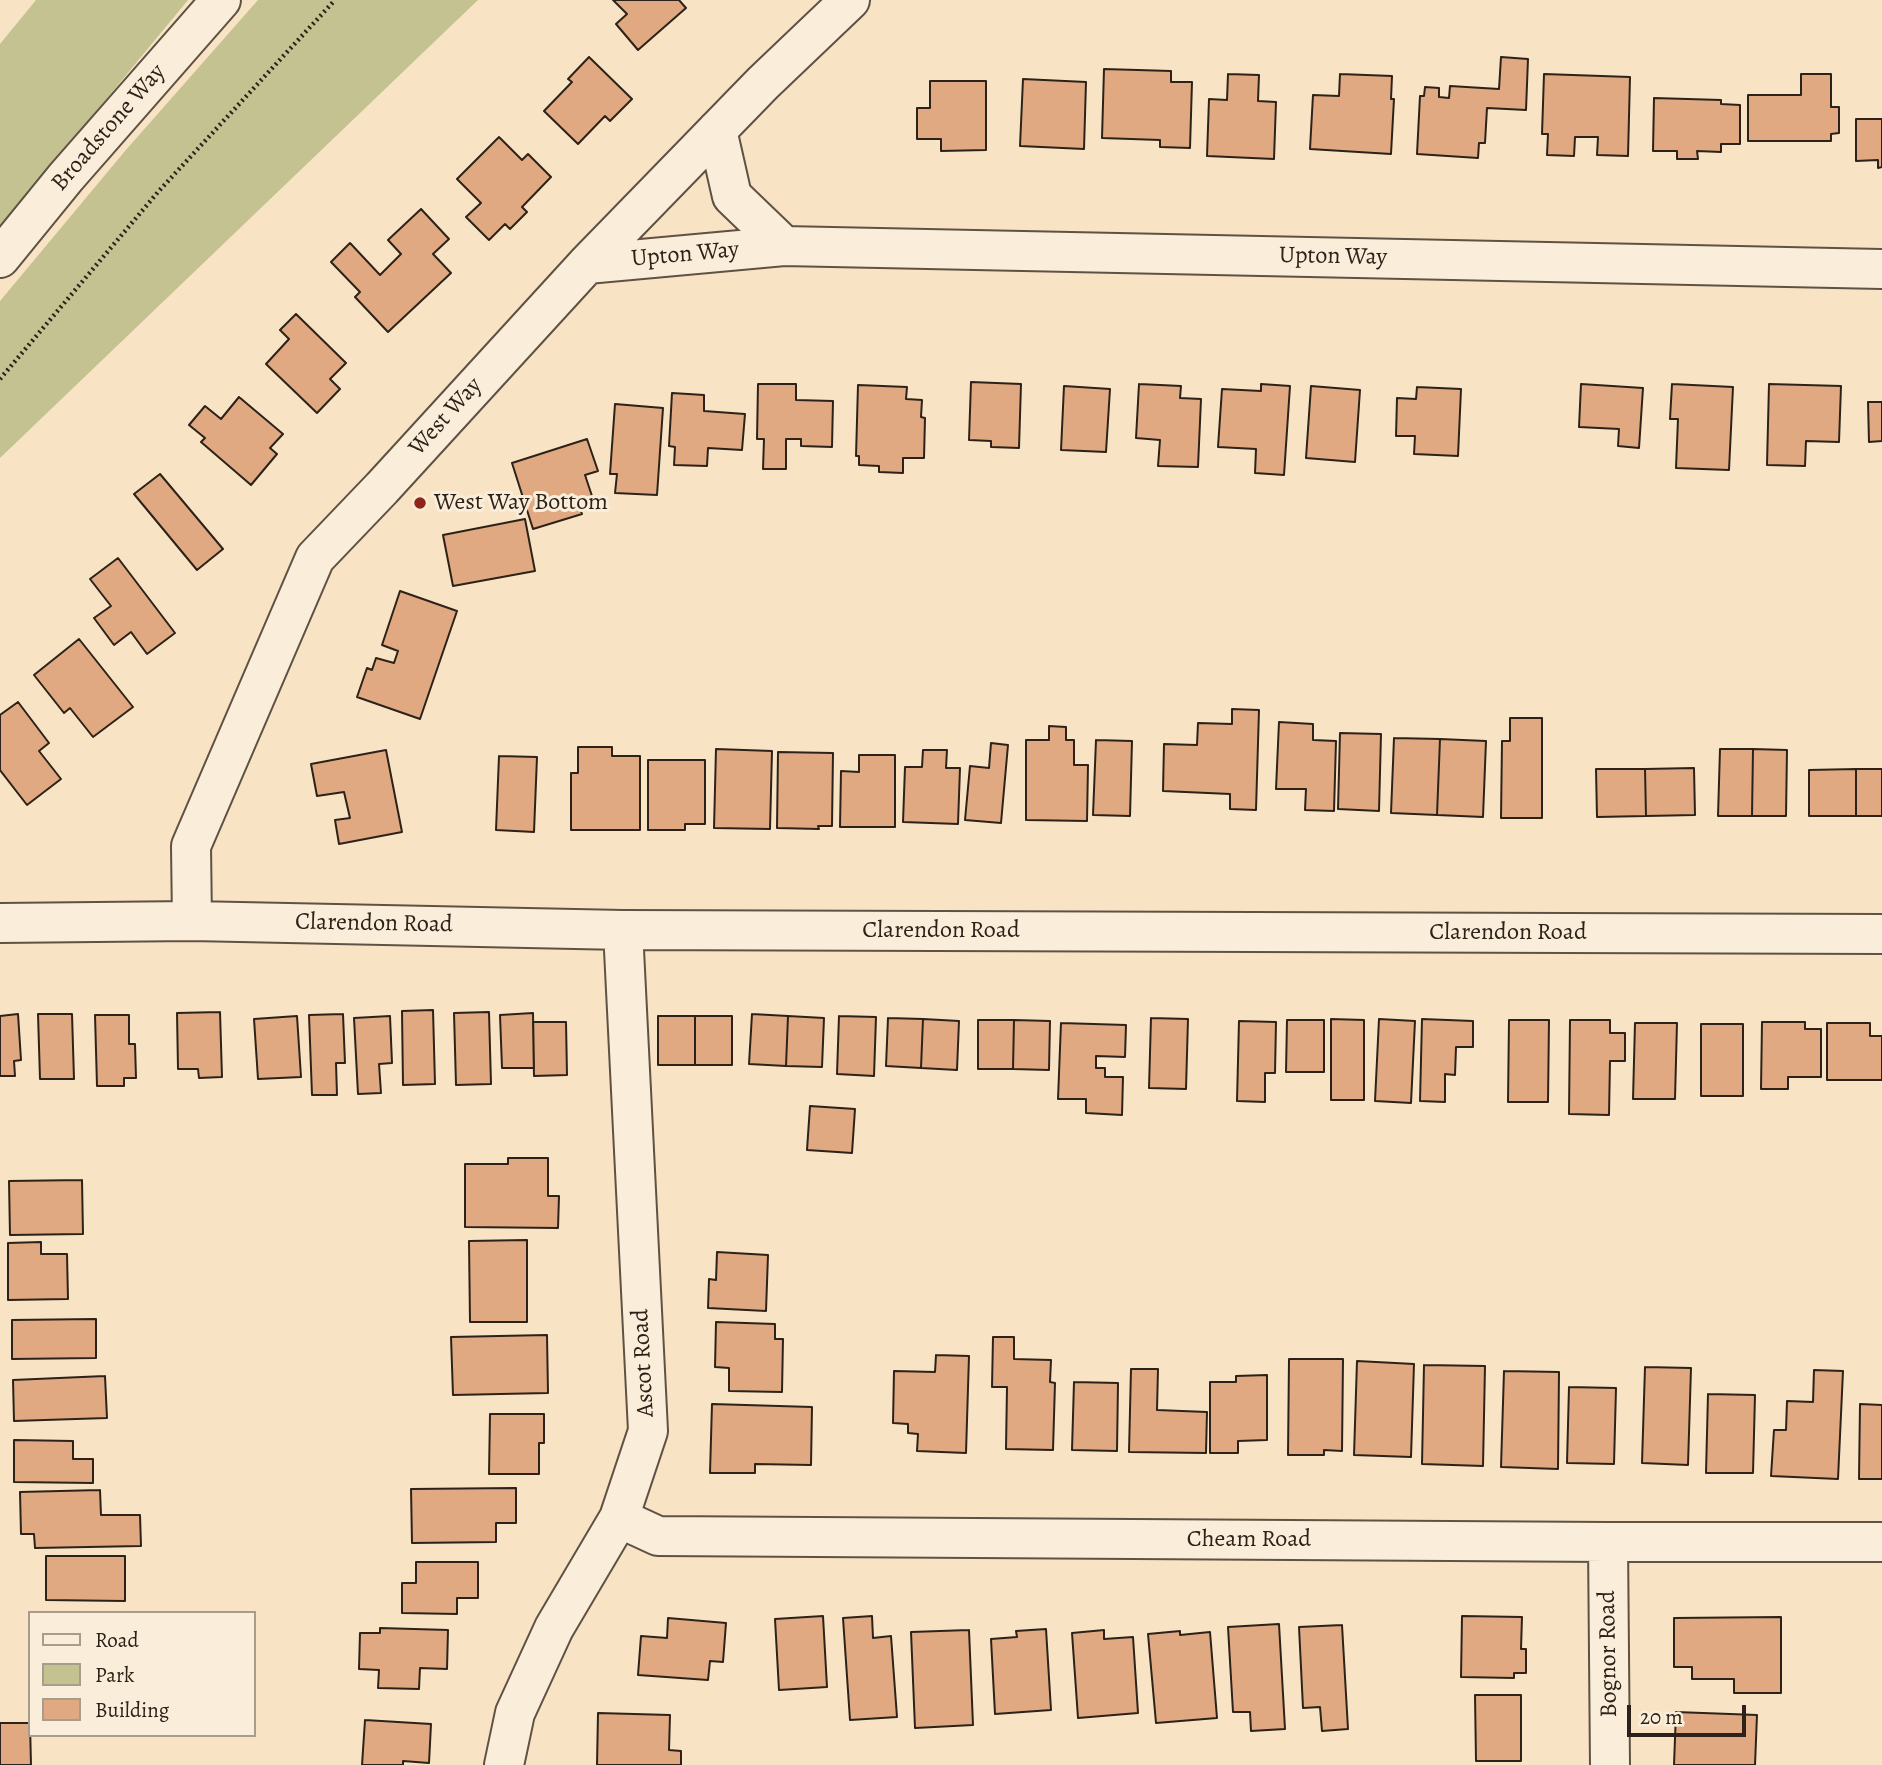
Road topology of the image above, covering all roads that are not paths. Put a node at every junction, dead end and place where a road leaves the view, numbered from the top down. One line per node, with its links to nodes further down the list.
1 (220, 0): 5 (street, Broadstone Way)
2 (850, 0): 3 (street, West Way)
3 (717, 130): 4 (street, Upton Way); 6 (street, West Way)
4 (784, 246): 6 (street, Upton Way); 7 (street, Upton Way)
5 (0, 258)
6 (587, 264): 8 (street, West Way)
7 (1882, 269)
8 (192, 921): 9 (street, Clarendon Road); 10 (street, Clarendon Road)
9 (0, 923)
10 (623, 930): 11 (street, Clarendon Road); 12 (street, Ascot Road)
11 (1882, 934)
12 (619, 1518): 13 (street, Cheam Road); 15 (street, Ascot Road)
13 (1608, 1542): 14 (street, Cheam Road); 16 (street, Bognor Road)
14 (1882, 1542)
15 (504, 1765)
16 (1611, 1765)

